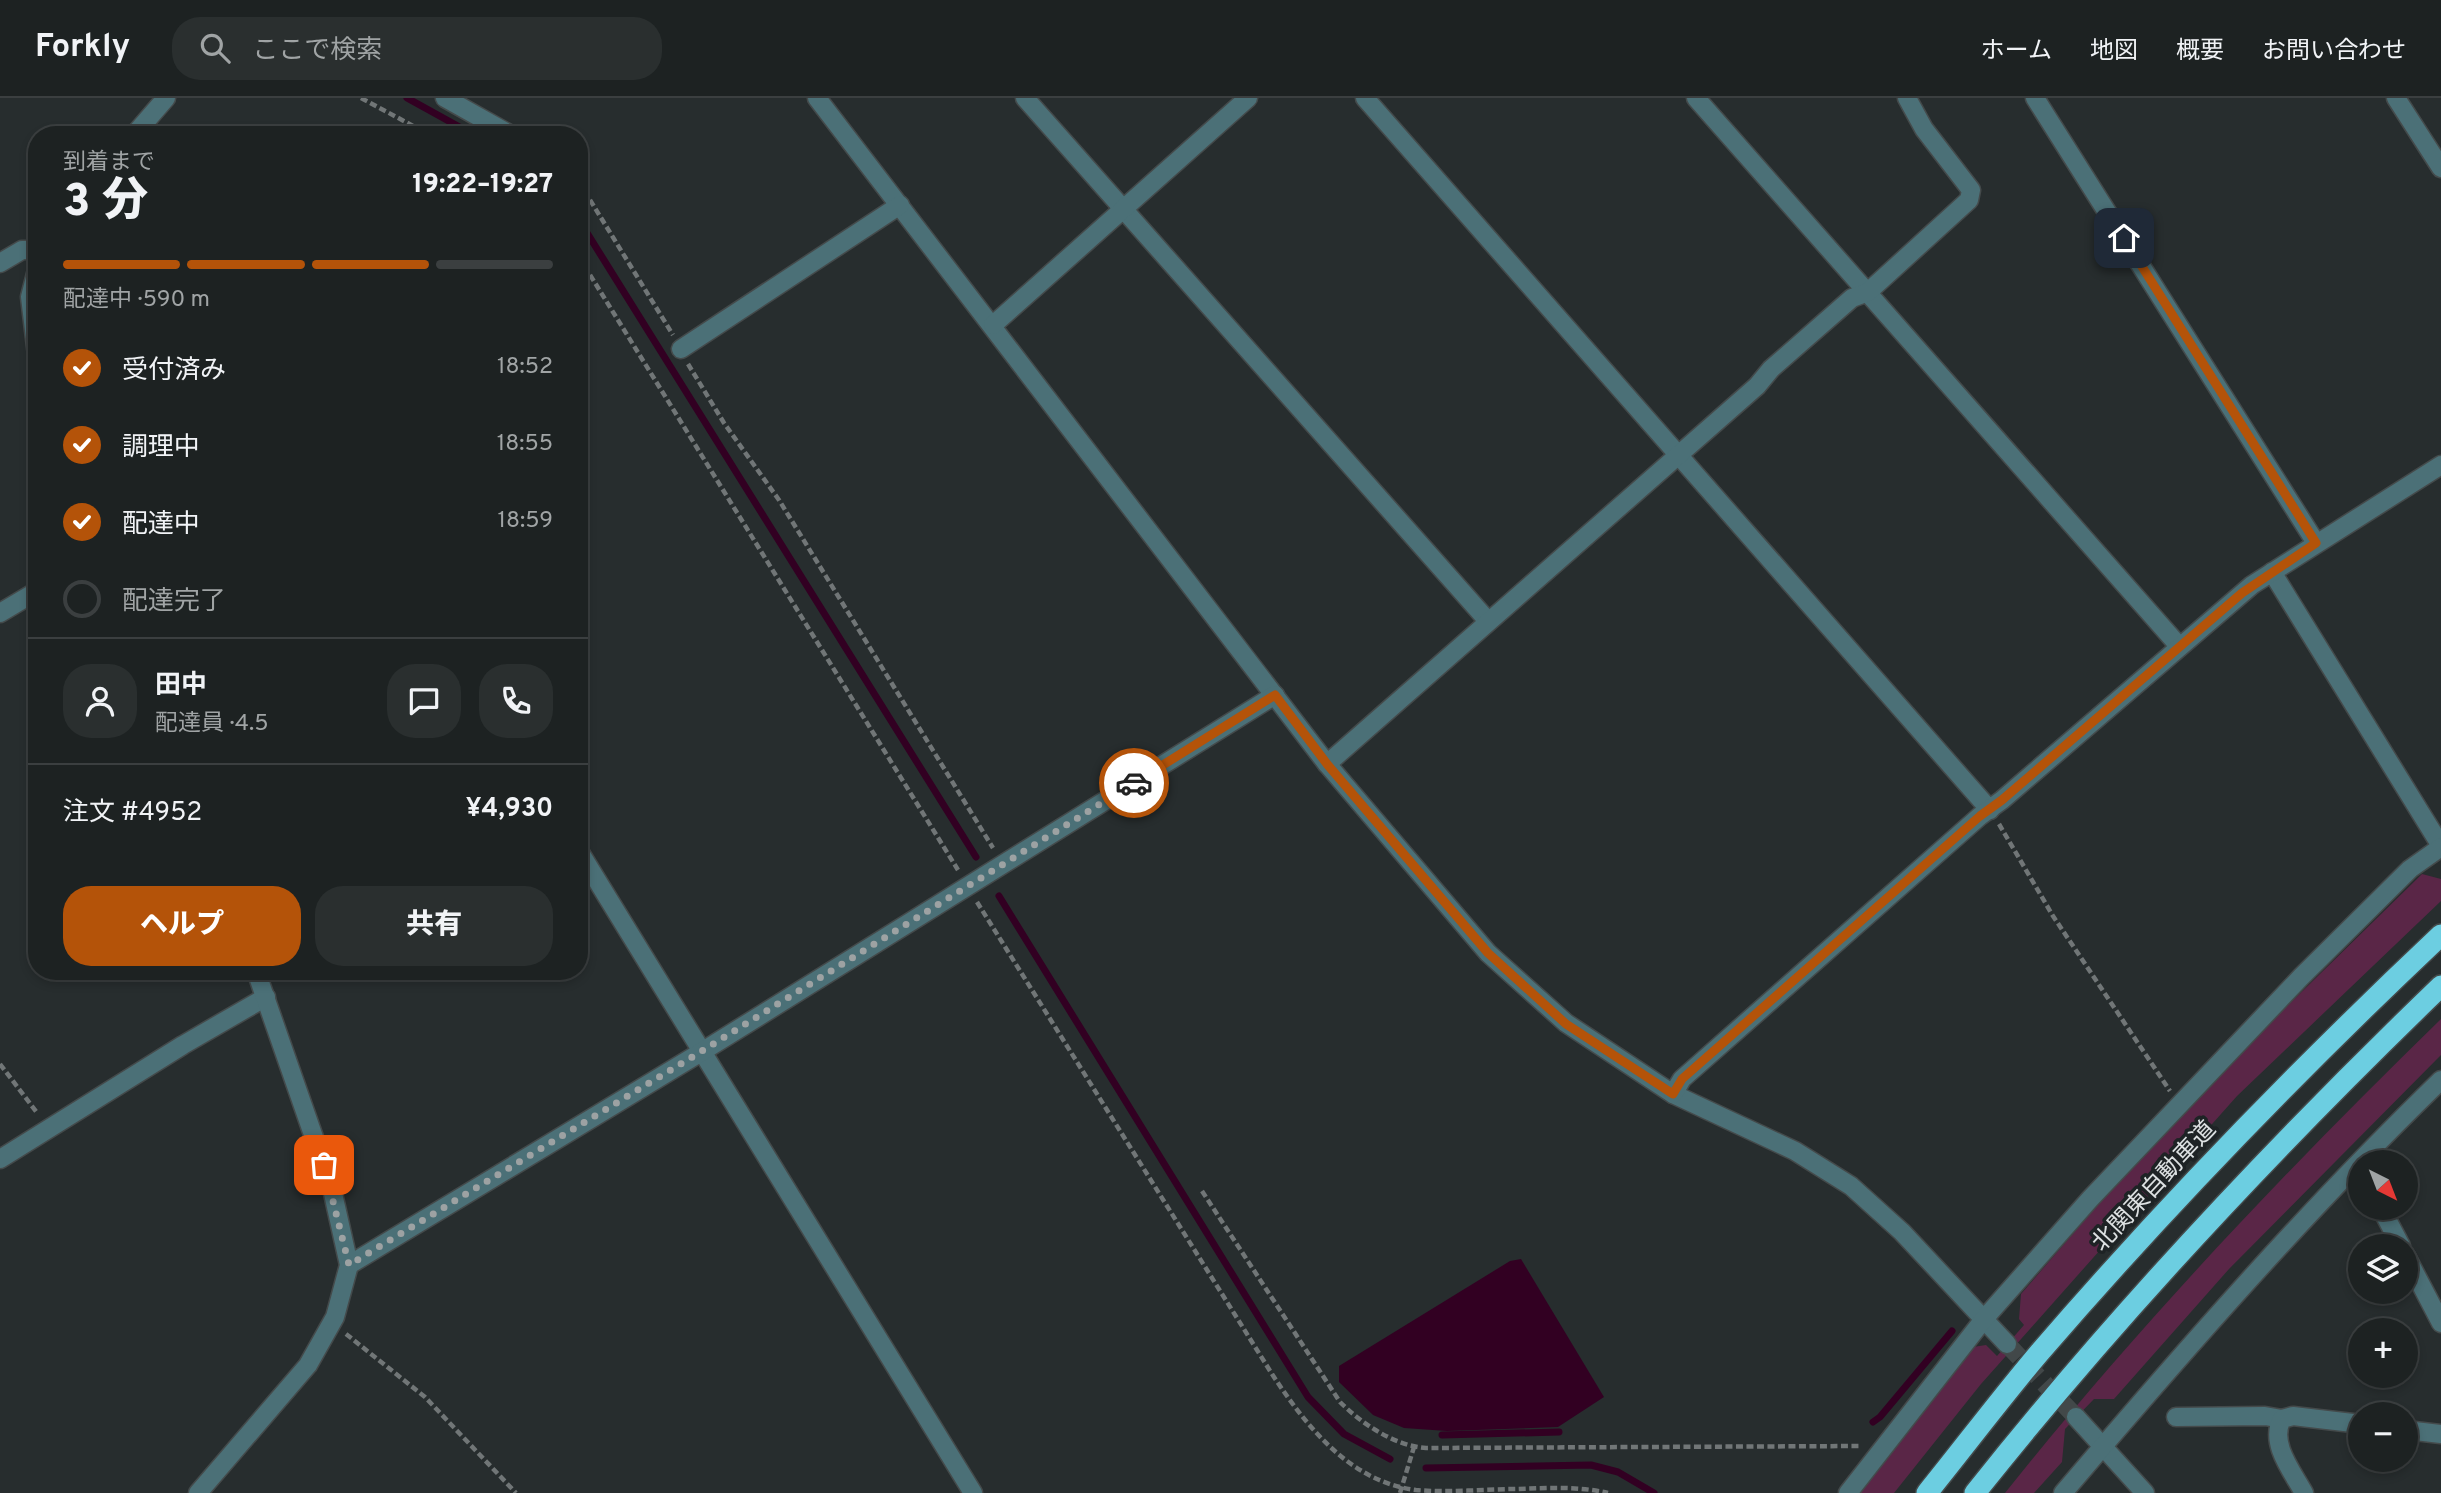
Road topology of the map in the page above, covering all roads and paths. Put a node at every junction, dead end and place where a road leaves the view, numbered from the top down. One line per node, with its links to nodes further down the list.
1 (166, 98): 12 (street)
2 (362, 98): 13 (path)
3 (445, 98): 14 (street)
4 (817, 98): 17 (street)
5 (1025, 98): 18 (street)
6 (1248, 98): 18 (street)
7 (1365, 98): 25 (street)
8 (1696, 98): 22 (street)
9 (1907, 98): 22 (street)
10 (2035, 98): 27 (street)
11 (2396, 98): 15 (street)
12 (143, 126)
13 (413, 126)
14 (495, 126)
15 (2441, 168)
16 (588, 197): 24 (path)
17 (900, 205): 23 (street); 24 (street)
18 (1123, 207): 23 (street); 31 (street)
19 (28, 250): 20 (street)
20 (0, 263)
21 (588, 272): 39 (path)
22 (1868, 292): 25 (street); 32 (street)
23 (993, 325): 33 (street)
24 (681, 349): 37 (path)
25 (1678, 454): 31 (street); 35 (street)
26 (2441, 465): 27 (street)
27 (2316, 543): 28 (street)
28 (2272, 572): 32 (street); 36 (street)
29 (28, 596): 30 (street)
30 (0, 613)
31 (1488, 621): 34 (street)
32 (2179, 646): 35 (street)
33 (1275, 695): 34 (street); 37 (street)
34 (1327, 764): 47 (street)
35 (1990, 810): 47 (street); 48 (path)
36 (2441, 846): 48 (street)
37 (1002, 864): 39 (street)
38 (588, 866): 44 (street)
39 (967, 886): 44 (street); 69 (path)
40 (2441, 935): 75 (highway, 北関東自動車道)
41 (259, 980): 43 (street)
42 (2441, 986): 76 (highway)
43 (266, 997): 49 (street); 54 (street)
44 (702, 1051): 54 (street); 72 (street)
45 (0, 1064): 49 (path)
46 (2441, 1080): 50 (street)
47 (1673, 1094): 56 (street)
48 (2180, 1102): 56 (street)
49 (50, 1129): 51 (street)
50 (2376, 1150)
51 (0, 1159)
52 (2348, 1179): 68 (street)
53 (1202, 1191): 67 (path)
54 (349, 1265): 57 (street)
55 (2418, 1279): 58 (street)
56 (1984, 1320): 59 (street); 66 (street)
57 (332, 1322): 70 (street); 71 (path)
58 (2441, 1323)
59 (2007, 1344)
60 (2076, 1417): 68 (street)
61 (2176, 1418): 63 (street)
62 (2348, 1422): 63 (street)
63 (2280, 1423): 79 (street)
64 (2418, 1431): 65 (street)
65 (2441, 1434)
66 (1883, 1446): 67 (path); 74 (street)
67 (1414, 1447): 69 (path)
68 (2102, 1448): 77 (street); 78 (street)
69 (1401, 1490): 73 (path)
70 (198, 1493)
71 (516, 1493)
72 (973, 1493)
73 (1608, 1493)
74 (1847, 1493)
75 (1927, 1493)
76 (1975, 1493)
77 (2063, 1493)
78 (2145, 1493)
79 (2304, 1493)

